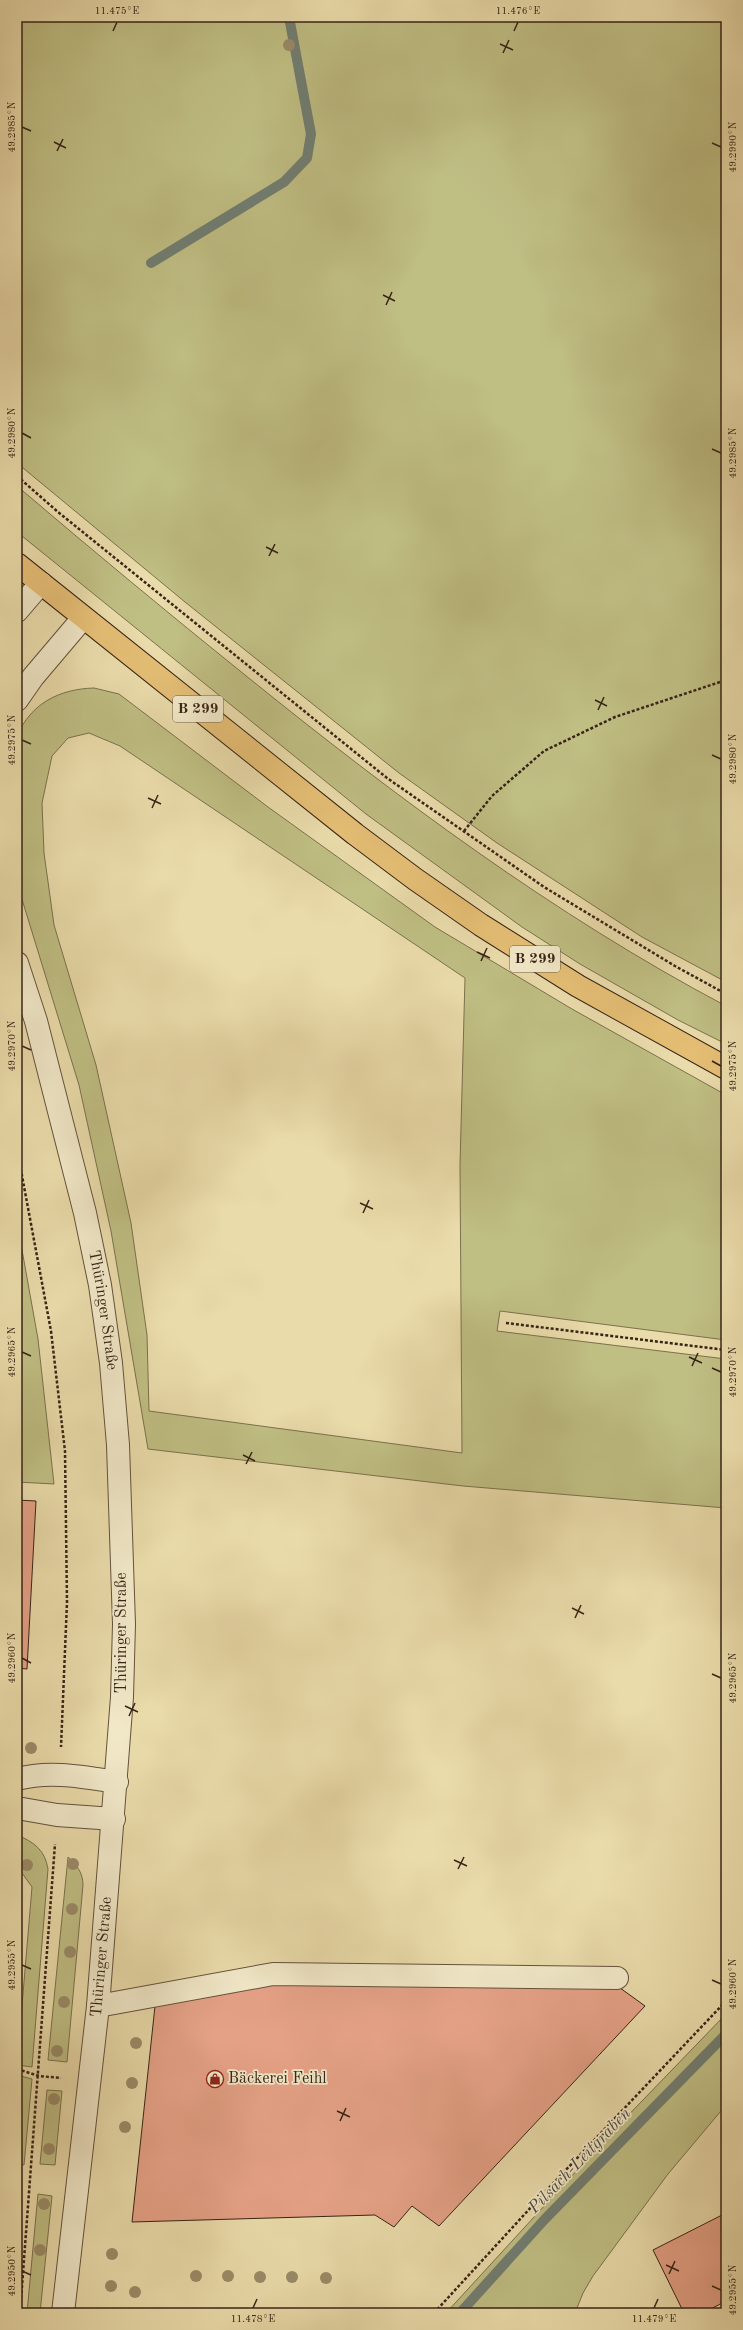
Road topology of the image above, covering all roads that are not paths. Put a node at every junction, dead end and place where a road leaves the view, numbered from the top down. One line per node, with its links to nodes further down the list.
1 (17, 564): 2 (main road, B 299)
2 (41, 583): 3 (street); 4 (main road, B 299)
3 (17, 611)
4 (83, 618): 5 (street); 7 (main road, B 299)
5 (17, 700)
6 (17, 963): 9 (street, Thüringer Straße)
7 (726, 1068)
8 (17, 1779): 9 (street)
9 (117, 1782): 11 (street, Thüringer Straße)
10 (17, 1808): 11 (street)
11 (114, 1819): 13 (street, Thüringer Straße)
12 (617, 1978): 13 (street)
13 (98, 2006): 14 (street, Thüringer Straße)
14 (63, 2313)

